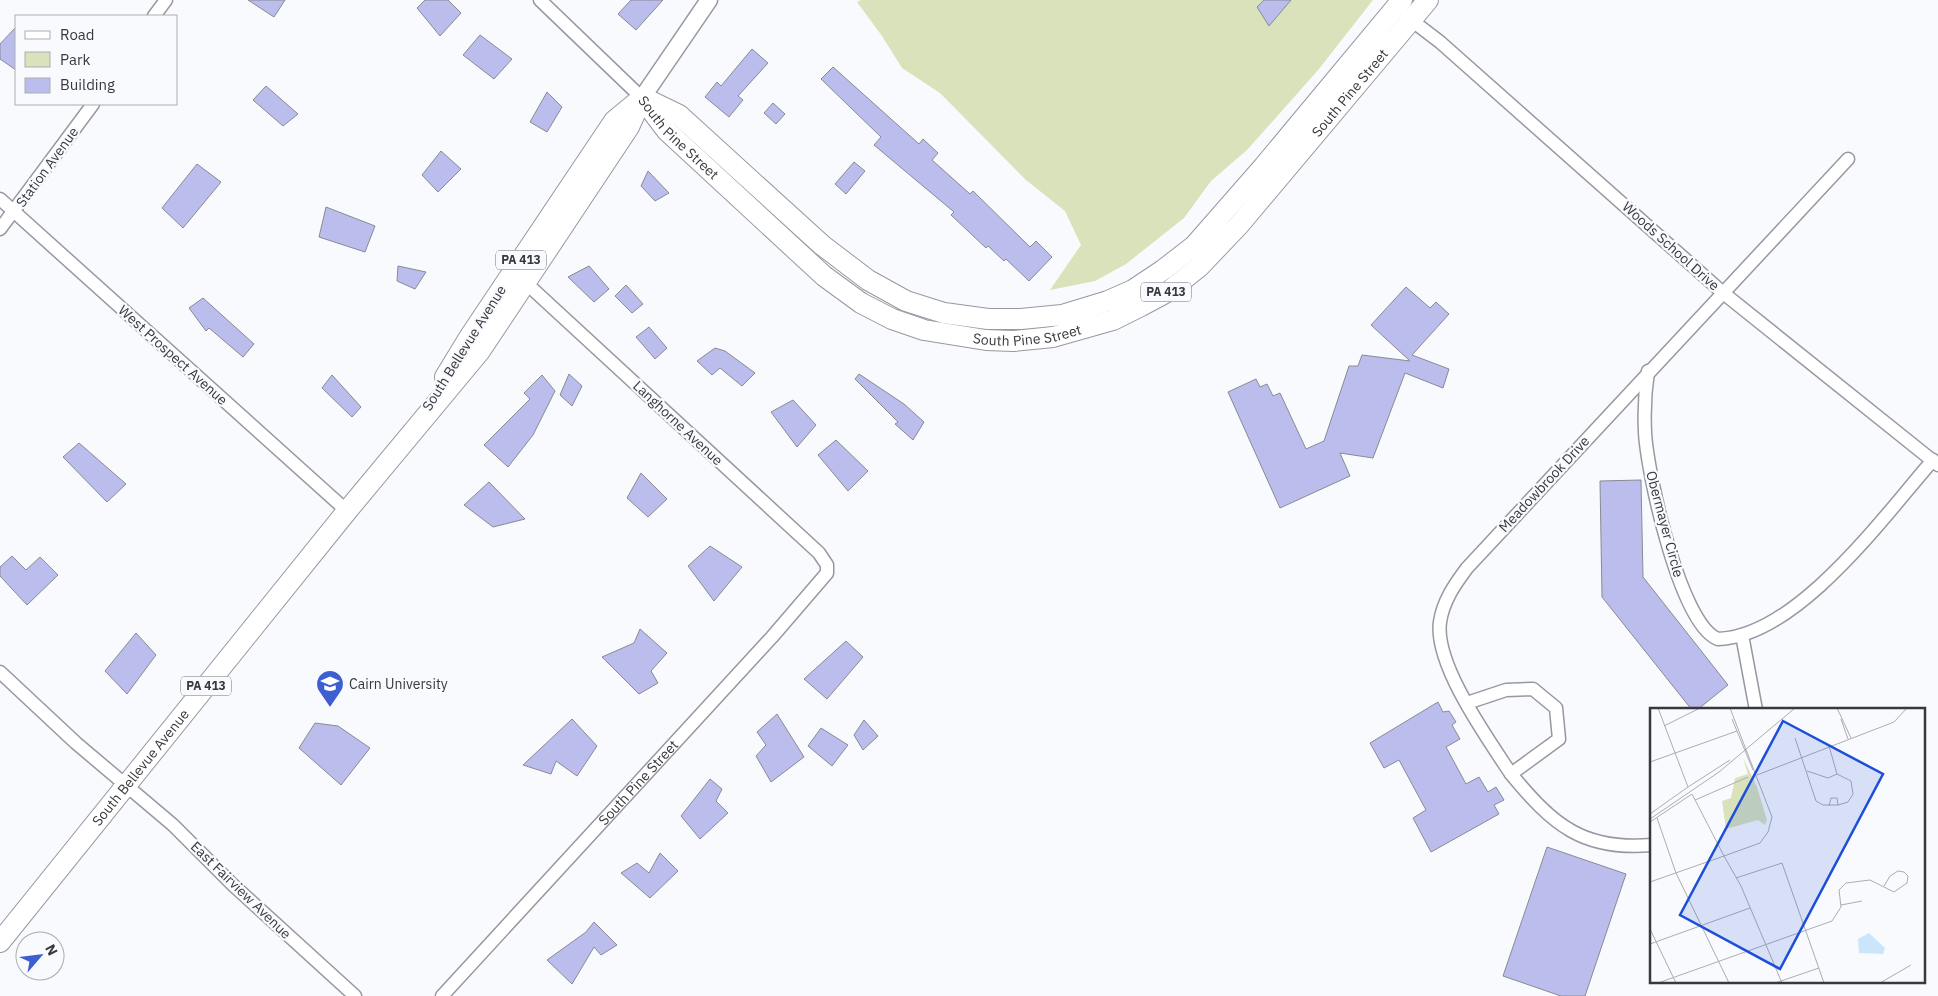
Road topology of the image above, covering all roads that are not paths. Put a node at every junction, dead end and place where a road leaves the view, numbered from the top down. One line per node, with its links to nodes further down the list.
1 (166, 0): 6 (street)
2 (540, 0): 7 (street)
3 (709, 0): 7 (street, South Bellevue Avenue)
4 (1428, 0): 5 (main road, South Pine Street / PA 413)
5 (1403, 10): 7 (main road, South Pine Street / PA 413); 14 (street, Woods School Drive)
6 (155, 15)
7 (642, 98): 13 (main road, South Bellevue Avenue / PA 413); 16 (main road, South Bellevue Avenue / PA 413)
8 (91, 105): 11 (street, Station Avenue)
9 (1848, 159): 14 (street, Meadowbrook Drive)
10 (0, 199): 11 (street, West Prospect Avenue)
11 (14, 212): 12 (street, Station Avenue); 18 (street, West Prospect Avenue)
12 (0, 229)
13 (526, 283): 16 (main road, South Bellevue Avenue / PA 413); 19 (street, Langhorne Avenue)
14 (1722, 292): 15 (street, Meadowbrook Drive); 17 (street, Woods School Drive)
15 (1648, 371): 20 (street, Obermayer Circle); 22 (street, Meadowbrook Drive)
16 (412, 431): 18 (main road, South Bellevue Avenue / PA 413)
17 (1936, 462): 20 (street)
18 (347, 511): 25 (main road, South Bellevue Avenue / PA 413)
19 (827, 565): 29 (street, South Pine Street)
20 (1742, 635): 23 (street)
21 (0, 672): 25 (street, East Fairview Avenue)
22 (1467, 703): 24 (street, Meadowbrook Drive); 24 (street)
23 (1756, 708)
24 (1511, 774): 26 (street, Meadowbrook Drive)
25 (126, 785): 27 (main road, South Bellevue Avenue / PA 413); 28 (street, East Fairview Avenue)
26 (1650, 845)
27 (0, 942)
28 (355, 996)
29 (442, 996)

